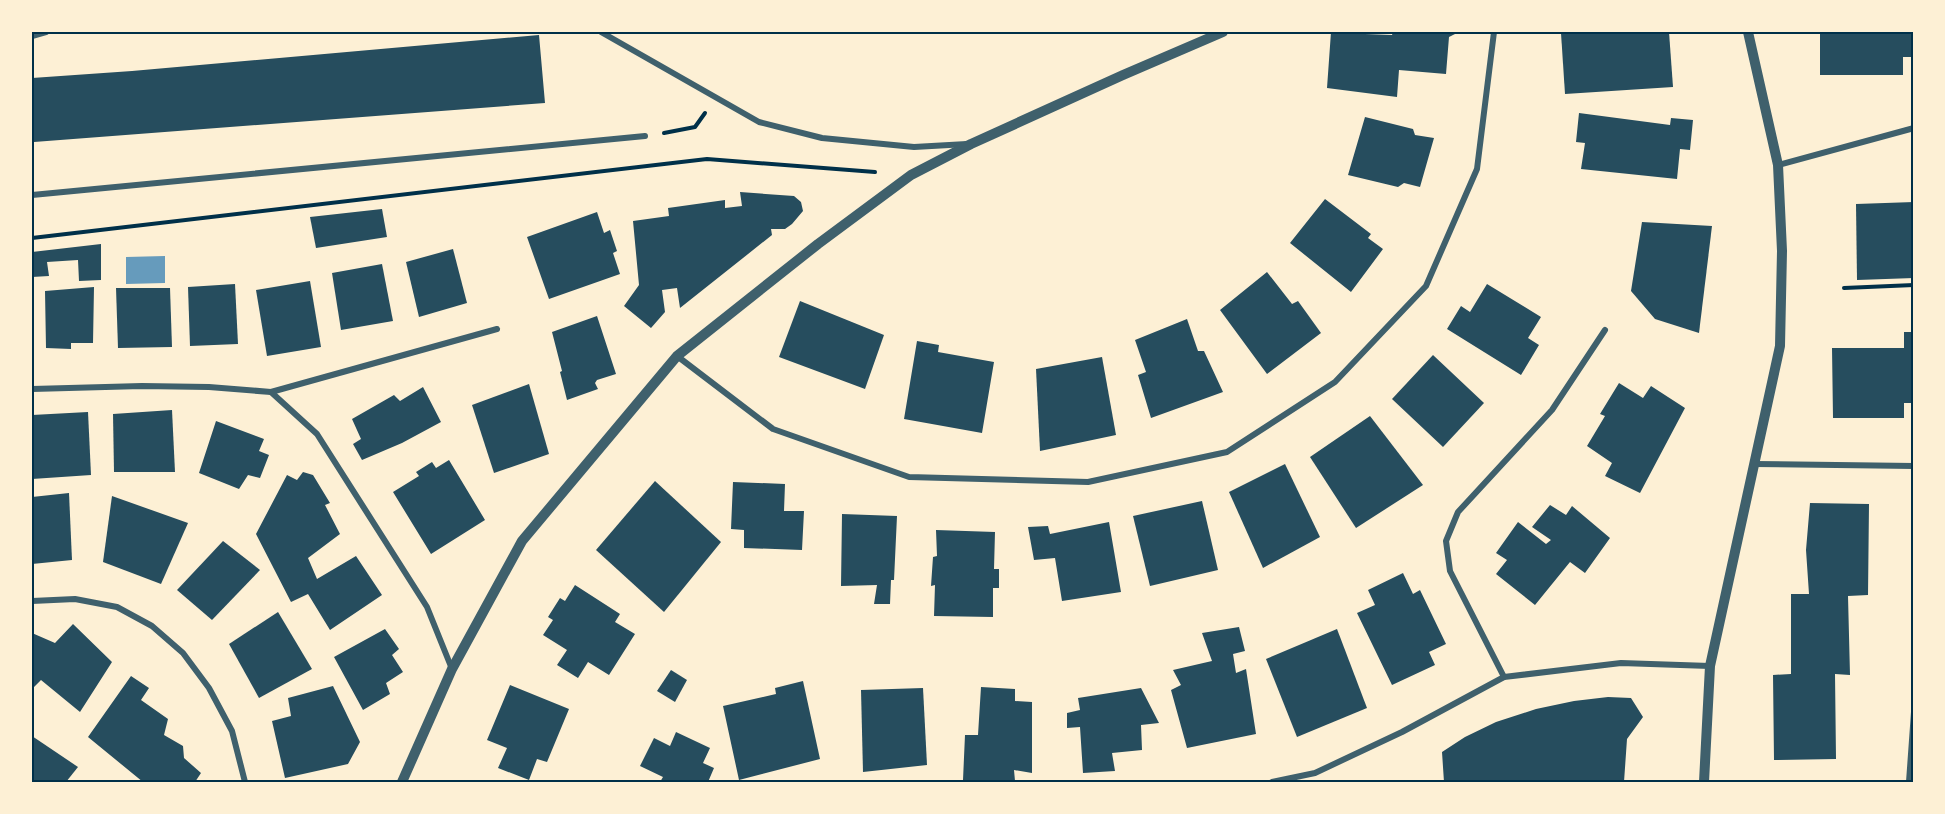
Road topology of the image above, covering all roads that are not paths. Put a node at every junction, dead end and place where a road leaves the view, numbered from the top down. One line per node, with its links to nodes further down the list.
1 (46, 32): 6 (street)
2 (601, 32): 9 (street)
3 (1223, 32): 9 (street)
4 (1494, 32): 14 (street)
5 (1748, 32): 10 (street)
6 (32, 36)
7 (1914, 128): 10 (street)
8 (645, 136): 11 (street)
9 (971, 144): 14 (street)
10 (1779, 165): 17 (street)
11 (32, 195)
12 (497, 329): 16 (street)
13 (1605, 330): 22 (street)
14 (677, 356): 21 (street)
15 (32, 389): 16 (street)
16 (271, 392): 21 (street)
17 (1754, 464): 18 (street); 20 (street)
18 (1914, 466)
19 (32, 601): 24 (street)
20 (1710, 666): 22 (street); 27 (street)
21 (452, 669): 25 (street)
22 (1504, 677): 26 (street)
23 (1914, 712): 28 (street)
24 (245, 783)
25 (402, 783)
26 (1272, 783)
27 (1704, 783)
28 (1909, 783)

